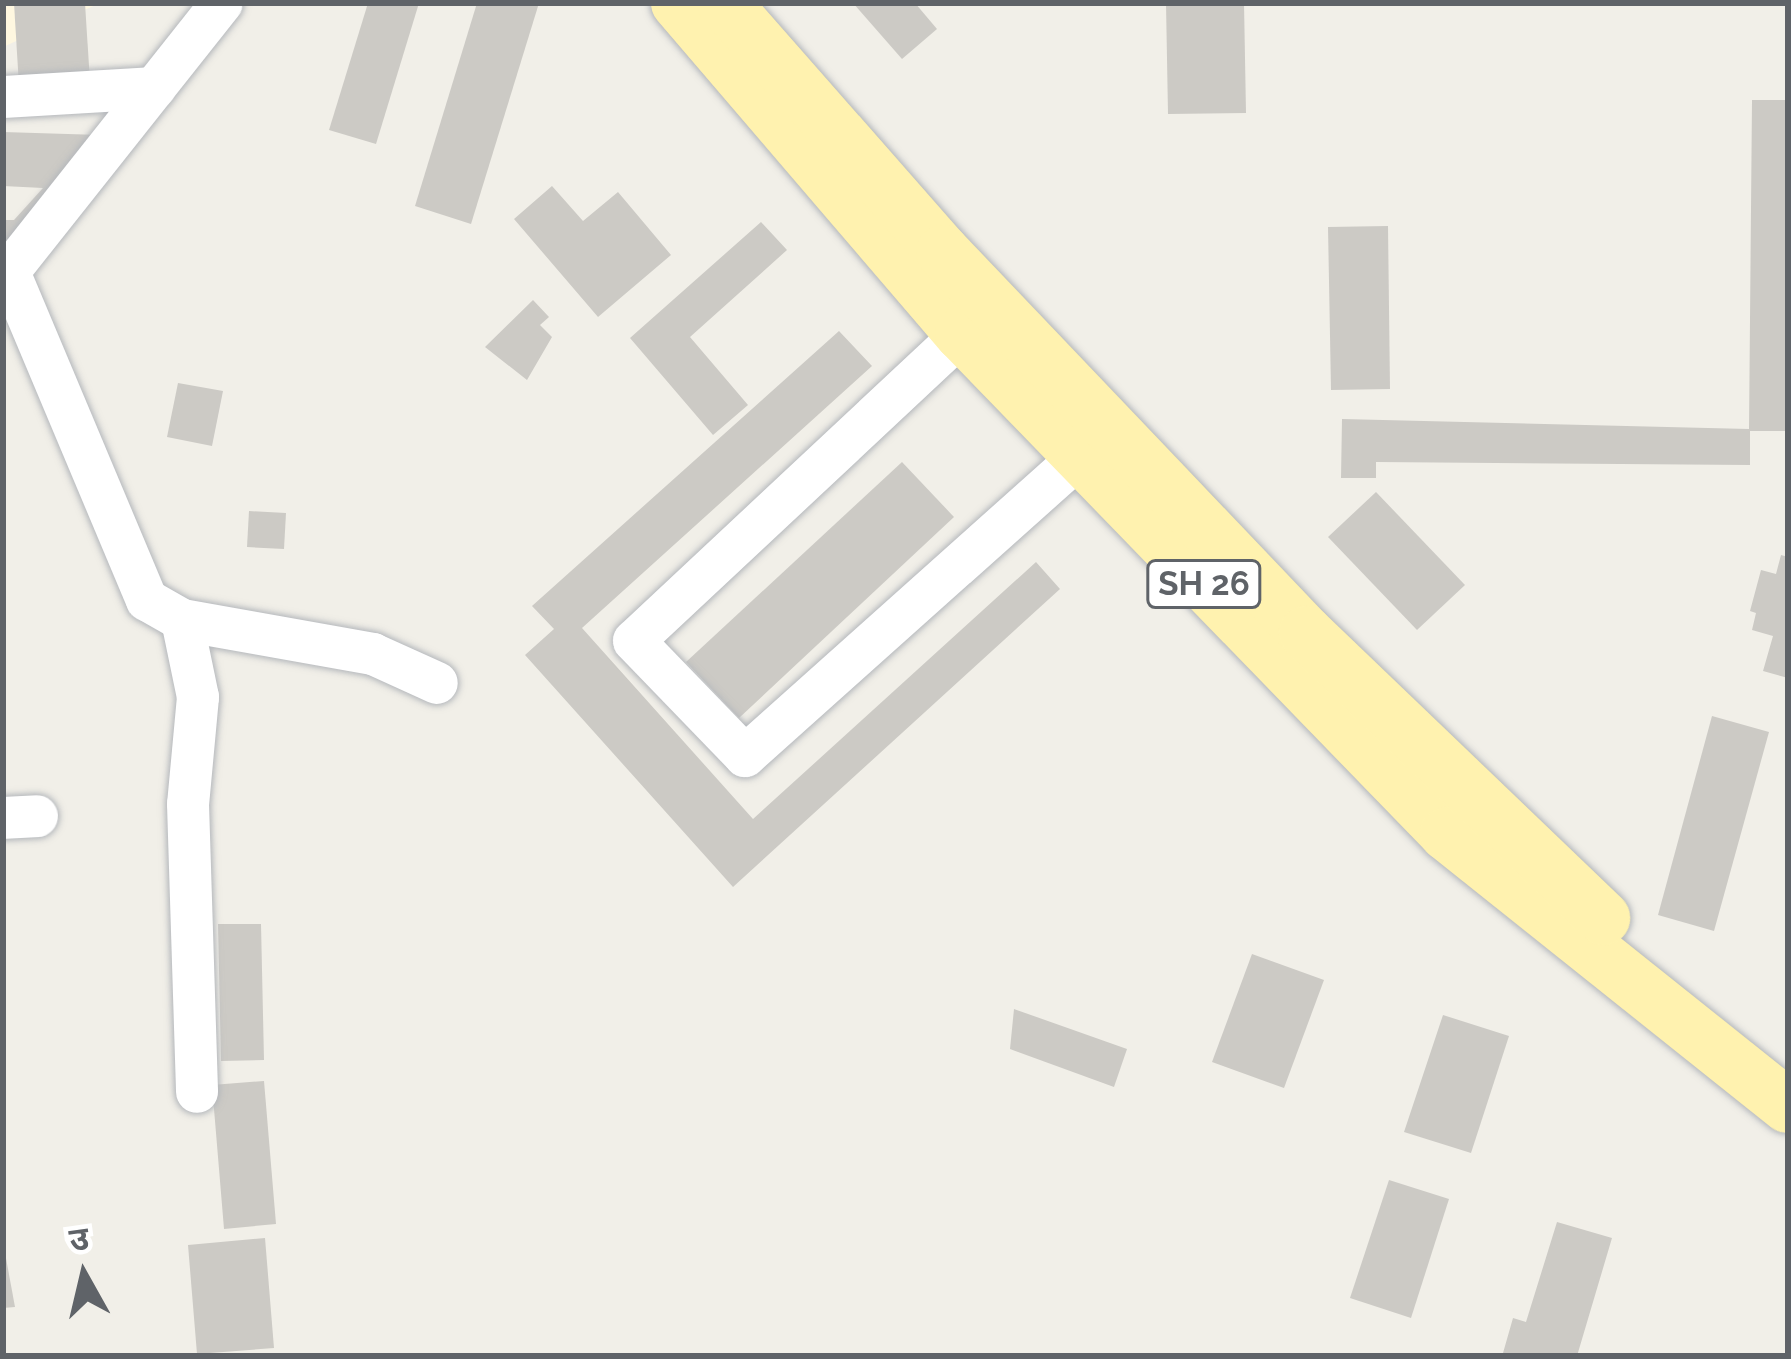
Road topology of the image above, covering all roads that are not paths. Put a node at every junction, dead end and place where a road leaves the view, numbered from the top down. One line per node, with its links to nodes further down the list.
1 (221, 3): 4 (street)
2 (678, 3): 7 (main road, SH 26)
3 (724, 3): 11 (main road)
4 (155, 88): 5 (street); 6 (street)
5 (3, 97)
6 (6, 275): 9 (street)
7 (962, 334): 8 (main road, SH 26); 8 (street)
8 (1080, 457): 13 (main road, SH 26)
9 (182, 620): 10 (street); 12 (street)
10 (437, 683)
11 (1788, 1058)
12 (197, 1093)
13 (1788, 1106)

